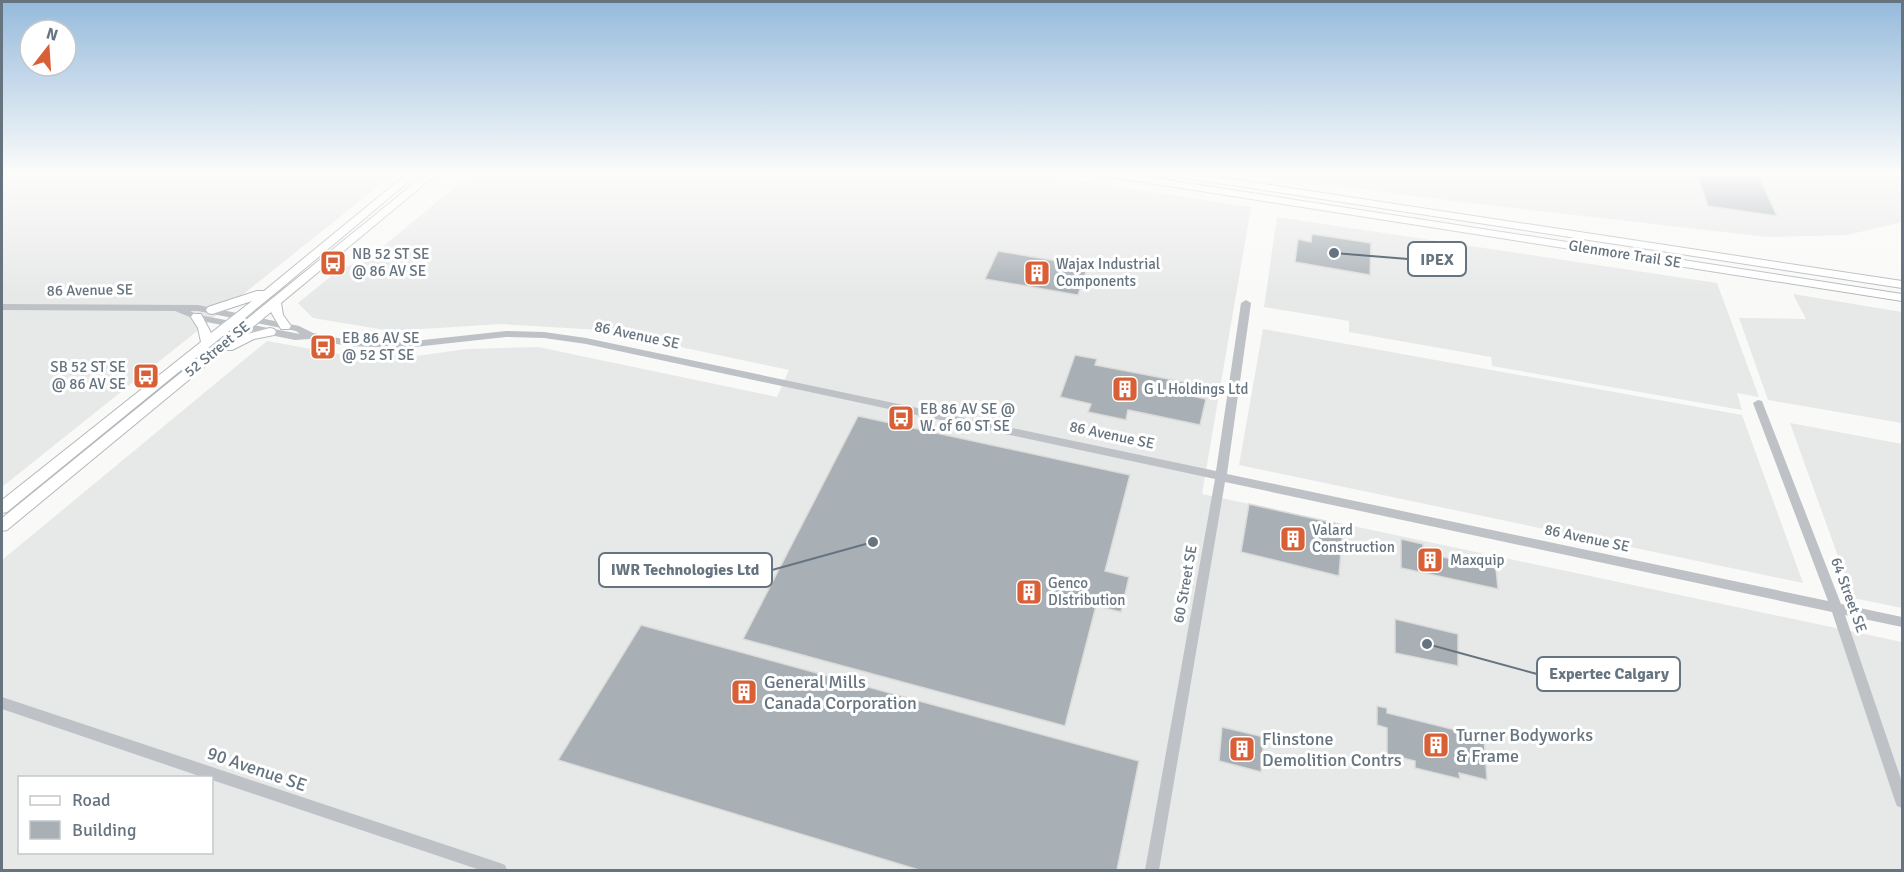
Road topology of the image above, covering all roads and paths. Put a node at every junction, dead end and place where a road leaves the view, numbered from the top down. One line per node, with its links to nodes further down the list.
1 (366, 213): 8 (main road, 52 Street SE)
2 (384, 213): 10 (main road, 52 Street SE)
3 (1358, 213): 9 (main road, Glenmore Trail SE)
4 (1430, 213): 5 (main road, Glenmore Trail SE)
5 (1613, 241): 6 (main road); 7 (main road, Glenmore Trail SE)
6 (1902, 277)
7 (1902, 285)
8 (274, 289): 14 (main road); 16 (main road, 52 Street SE)
9 (1902, 298)
10 (275, 302): 16 (main road, 52 Street SE); 17 (main road)
11 (1246, 303): 23 (street, 60 Street SE)
12 (2, 307): 13 (street, 86 Avenue SE)
13 (178, 309): 14 (street, 86 Avenue SE); 15 (street, 86 Avenue SE)
14 (212, 310): 16 (street, 86 Avenue SE)
15 (197, 317): 16 (street, 86 Avenue SE); 20 (main road)
16 (242, 321): 17 (street, 86 Avenue SE); 18 (street, 86 Avenue SE); 20 (main road, 52 Street SE); 21 (main road, 52 Street SE)
17 (285, 326): 19 (street, 86 Avenue SE)
18 (270, 332): 19 (street, 86 Avenue SE); 21 (main road)
19 (310, 336): 23 (street, 86 Avenue SE)
20 (207, 342): 24 (main road, 52 Street SE)
21 (207, 357): 25 (main road, 52 Street SE)
22 (1758, 403): 26 (street, 64 Street SE)
23 (1221, 475): 26 (street, 86 Avenue SE); 31 (street, 60 Street SE)
24 (2, 508)
25 (2, 526)
26 (1837, 609): 27 (street, 86 Avenue SE); 29 (street, 64 Street SE)
27 (1902, 622)
28 (2, 703): 30 (street, 90 Avenue SE)
29 (1902, 801)
30 (500, 870)
31 (1152, 870)

